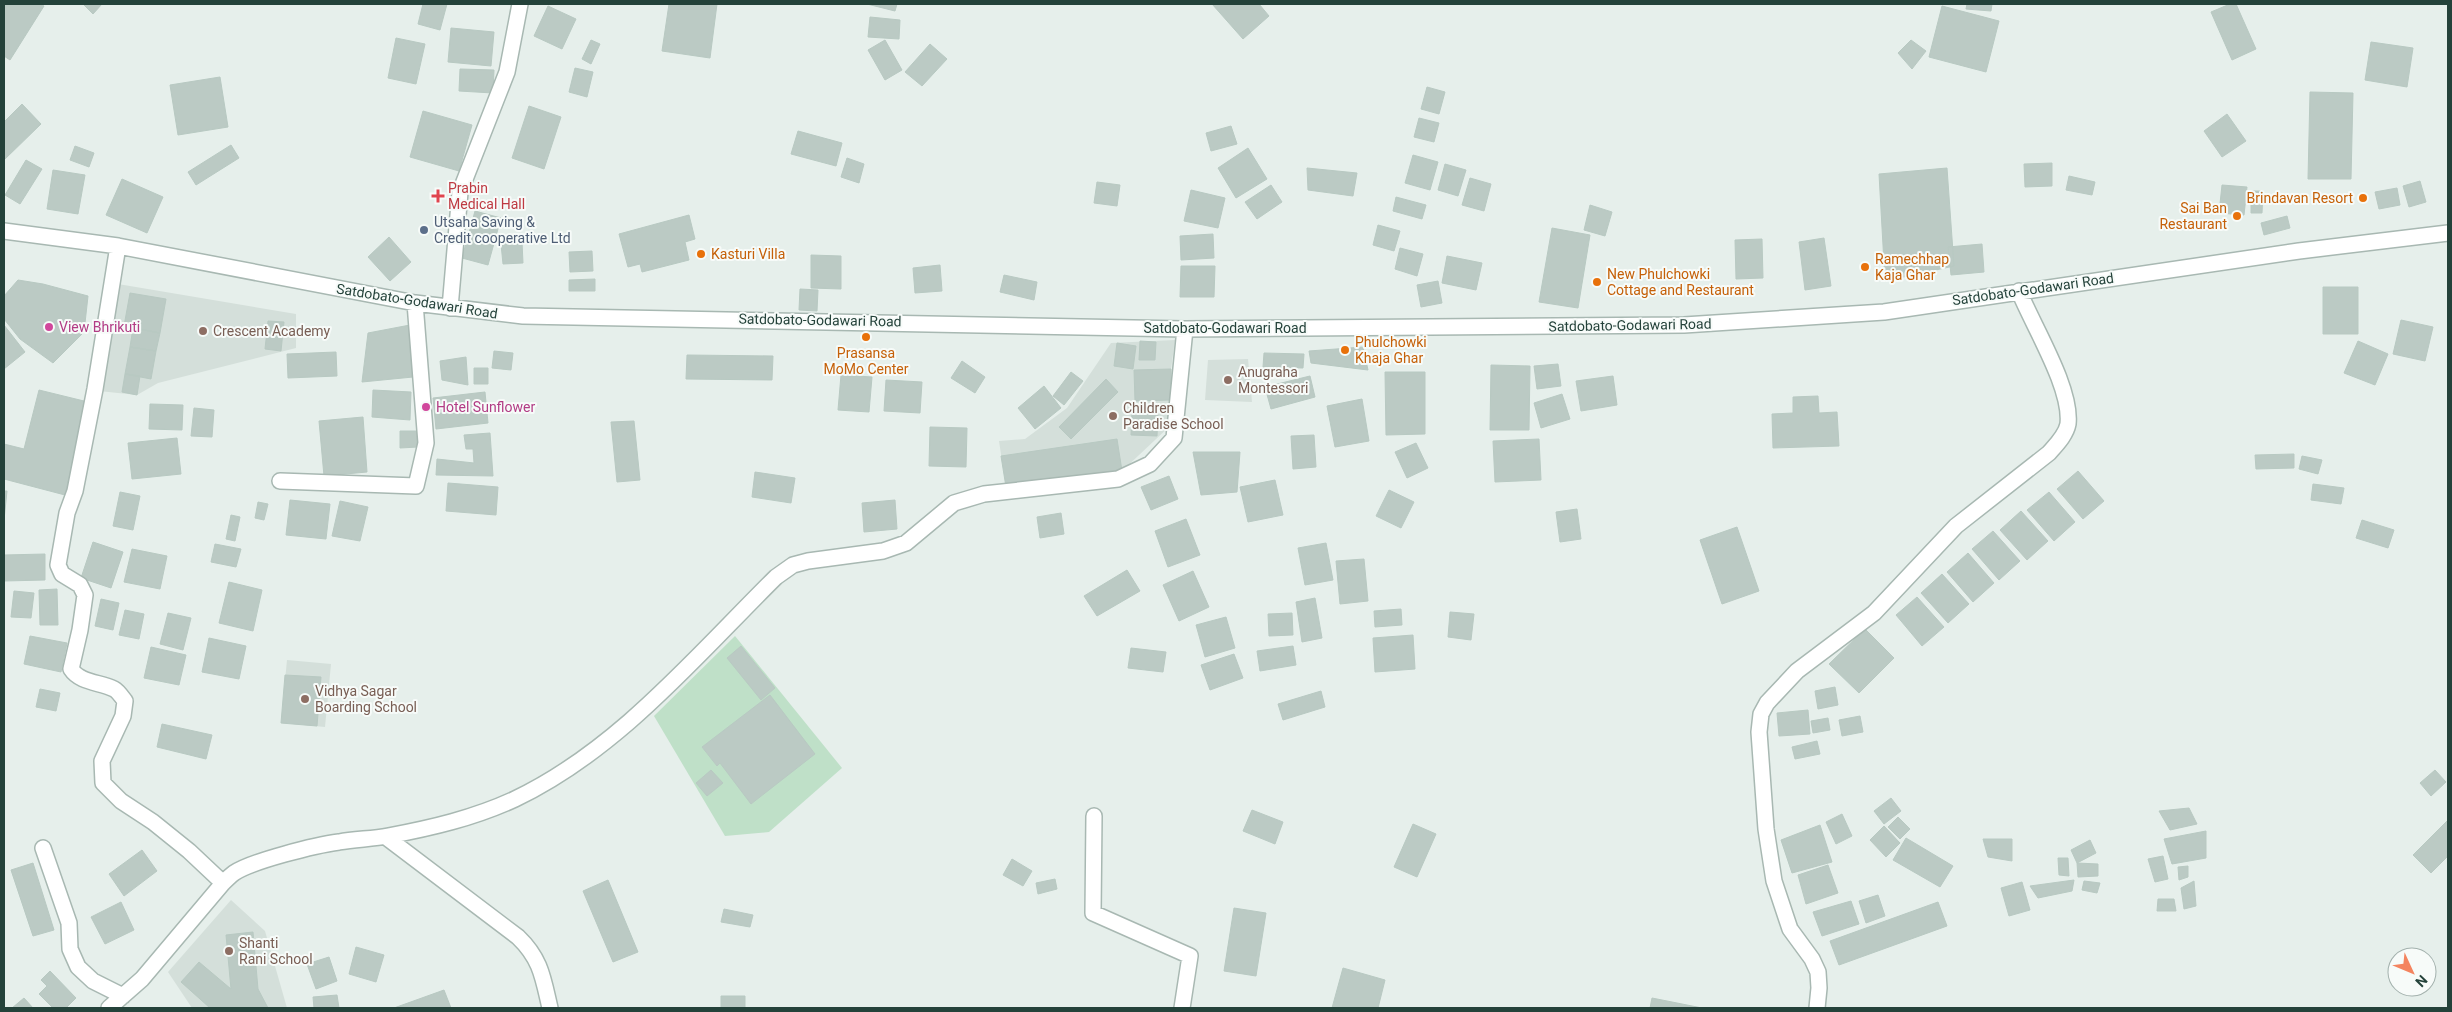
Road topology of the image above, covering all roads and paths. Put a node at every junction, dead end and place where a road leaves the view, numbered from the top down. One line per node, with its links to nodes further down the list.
1 (520, 4): 7 (street)
2 (4, 231): 4 (street, Satdobato-Godawari Road)
3 (2448, 233): 5 (street, Satdobato-Godawari Road)
4 (118, 246): 6 (street, Satdobato-Godawari Road); 13 (street)
5 (2019, 291): 8 (street, Satdobato-Godawari Road); 18 (street)
6 (415, 303): 7 (street, Satdobato-Godawari Road); 9 (street)
7 (450, 308): 8 (street, Satdobato-Godawari Road)
8 (1185, 328): 11 (street)
9 (280, 481)
10 (1094, 816): 17 (street)
11 (386, 836): 13 (street); 16 (street)
12 (43, 848): 14 (street)
13 (223, 883): 14 (street)
14 (123, 996): 15 (street)
15 (109, 1008)
16 (550, 1008)
17 (1182, 1008)
18 (1817, 1008)

